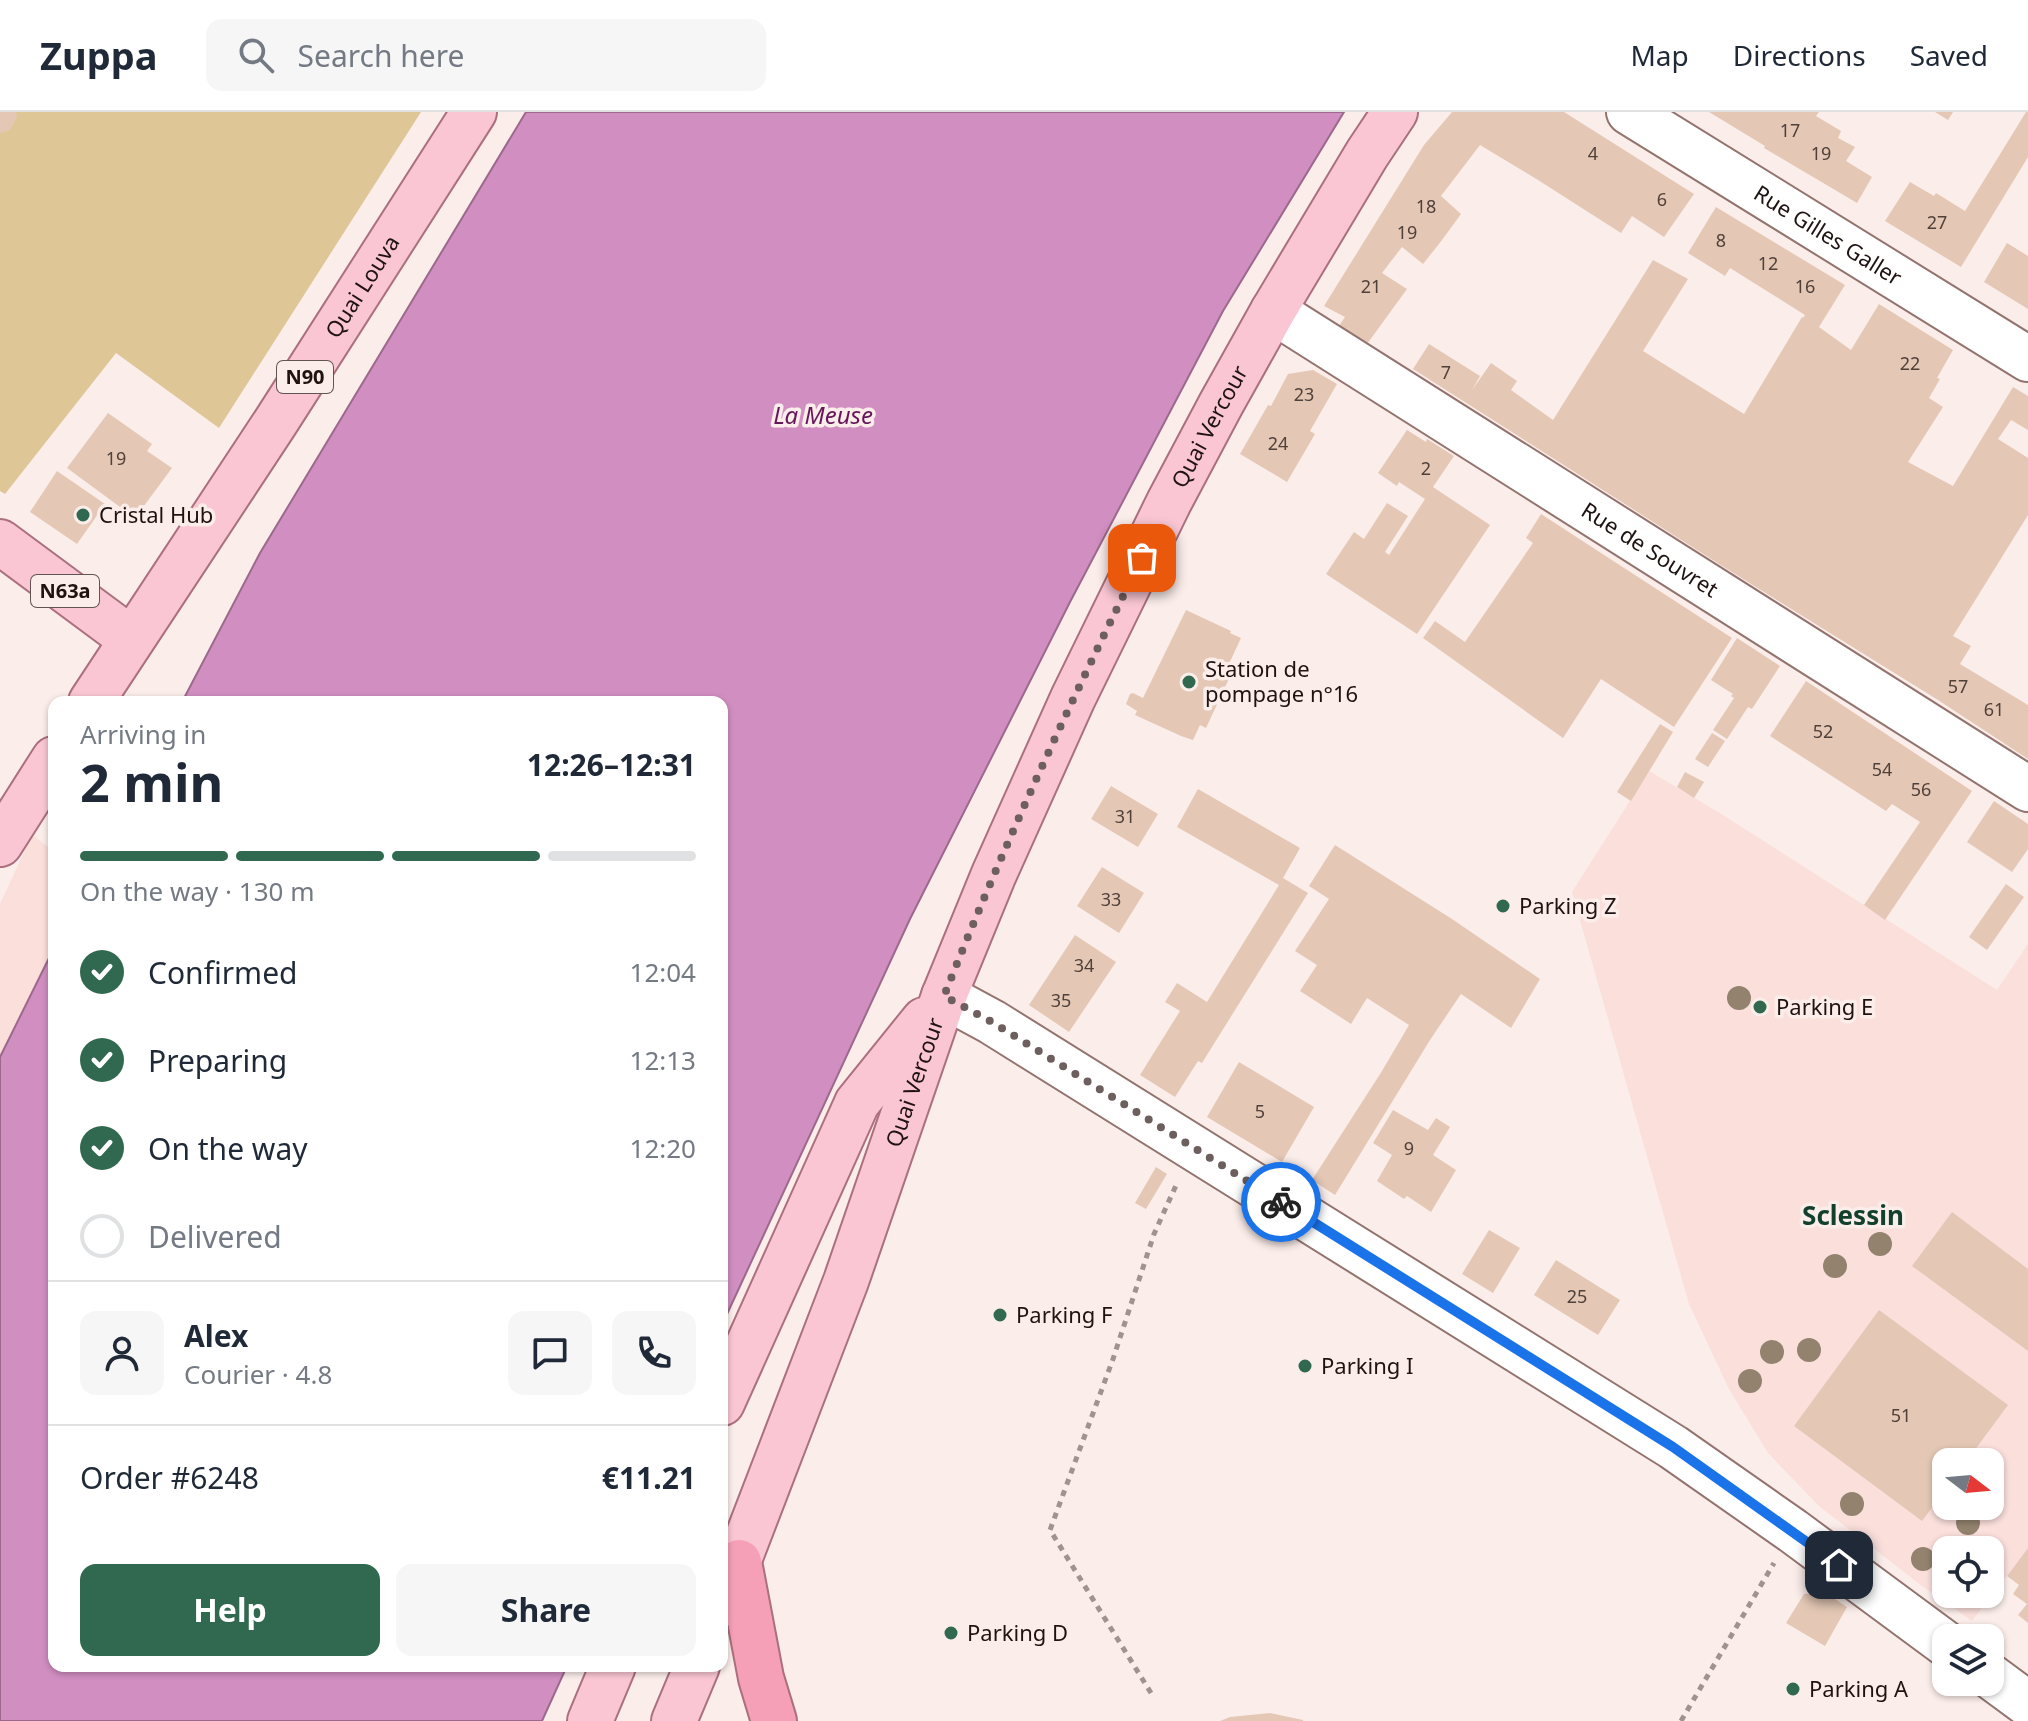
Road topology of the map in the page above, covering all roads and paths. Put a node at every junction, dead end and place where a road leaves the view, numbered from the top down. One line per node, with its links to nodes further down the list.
1 (474, 112): 7 (main road, Quai Louva / N90)
2 (1395, 112): 4 (main road, Quai Vercour)
3 (1629, 112): 5 (street, Rue Gilles Galler)
4 (1273, 311): 10 (street, Rue de Souvret); 12 (main road, Quai Vercour)
5 (2028, 359)
6 (0, 542): 7 (main road, N63a)
7 (131, 639): 8 (main road, Quai Louva / N90)
8 (95, 696)
9 (48, 768): 11 (main road)
10 (2028, 789)
11 (0, 844)
12 (944, 996): 13 (street); 14 (main road); 16 (main road, Quai Vercour)
13 (1193, 1147): 15 (street); 22 (path)
14 (728, 1390)
15 (1793, 1531): 18 (street); 27 (path)
16 (739, 1562): 17 (main road, Quai Vercour); 26 (highway)
17 (728, 1589)
18 (1932, 1634)
19 (610, 1672): 24 (main road)
20 (694, 1672): 25 (main road)
21 (2004, 1686): 23 (street)
22 (1151, 1693)
23 (2028, 1704)
24 (590, 1721)
25 (674, 1721)
26 (774, 1721)
27 (1681, 1721)

